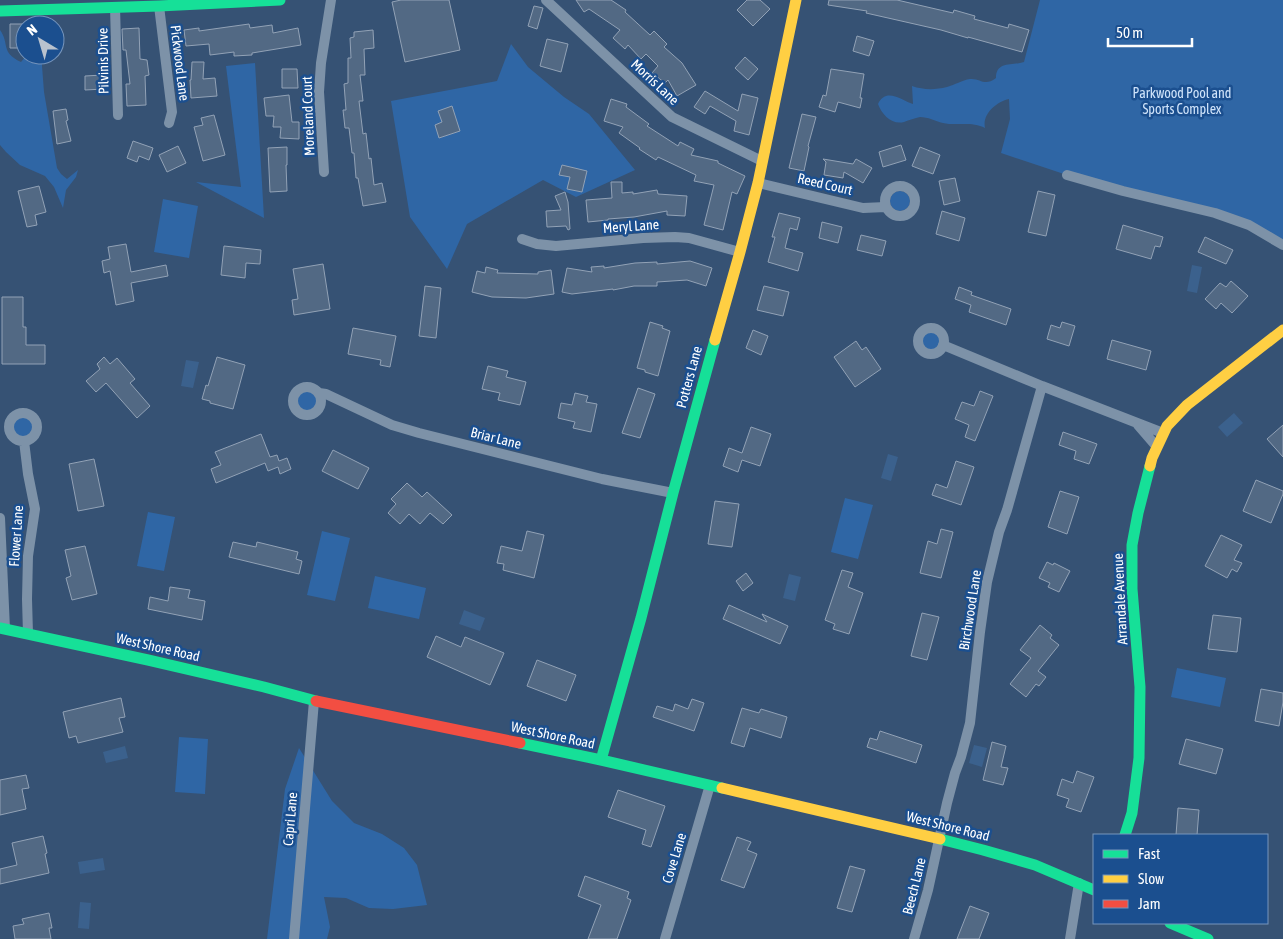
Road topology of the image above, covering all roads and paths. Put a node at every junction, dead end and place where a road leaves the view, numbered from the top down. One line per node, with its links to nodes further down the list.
1 (280, 0): 5 (street)
2 (331, 0): 11 (street, Moreland Court)
3 (546, 0): 10 (street, Morris Lane)
4 (796, 0): 10 (street, Potters Lane)
5 (159, 6): 6 (street); 9 (street, Pickwood Lane)
6 (115, 7): 7 (street); 8 (street, Pilvinis Drive)
7 (0, 11)
8 (118, 115)
9 (170, 123)
10 (762, 160): 13 (street, Potters Lane)
11 (324, 172)
12 (1067, 175): 16 (street)
13 (758, 183): 14 (street, Reed Court); 17 (street, Potters Lane)
14 (886, 207)
15 (522, 239): 17 (street, Meryl Lane)
16 (1283, 245)
17 (740, 252): 26 (street, Potters Lane)
18 (1283, 330): 23 (street, Arrandale Avenue)
19 (943, 345): 20 (street)
20 (1042, 386): 22 (street); 34 (street, Birchwood Lane)
21 (319, 394): 26 (street, Briar Lane)
22 (1135, 423): 23 (street); 25 (street)
23 (1163, 433): 25 (street, Arrandale Avenue)
24 (24, 441): 29 (street, Flower Lane)
25 (1157, 447): 33 (street, Arrandale Avenue)
26 (673, 493): 31 (street, Potters Lane)
27 (0, 518): 28 (street)
28 (2, 628): 29 (street, West Shore Road)
29 (28, 634): 30 (street, West Shore Road)
30 (314, 701): 31 (street, West Shore Road); 38 (street, Capri Lane)
31 (601, 760): 32 (street, West Shore Road)
32 (710, 785): 34 (street, West Shore Road); 39 (street, Cove Lane)
33 (1124, 834)
34 (939, 840): 35 (street, West Shore Road); 40 (street, Beech Lane)
35 (1079, 883): 36 (street, West Shore Road); 41 (street)
36 (1093, 890)
37 (1172, 924): 42 (street)
38 (294, 939)
39 (665, 939)
40 (914, 939)
41 (1070, 939)
42 (1208, 939)

